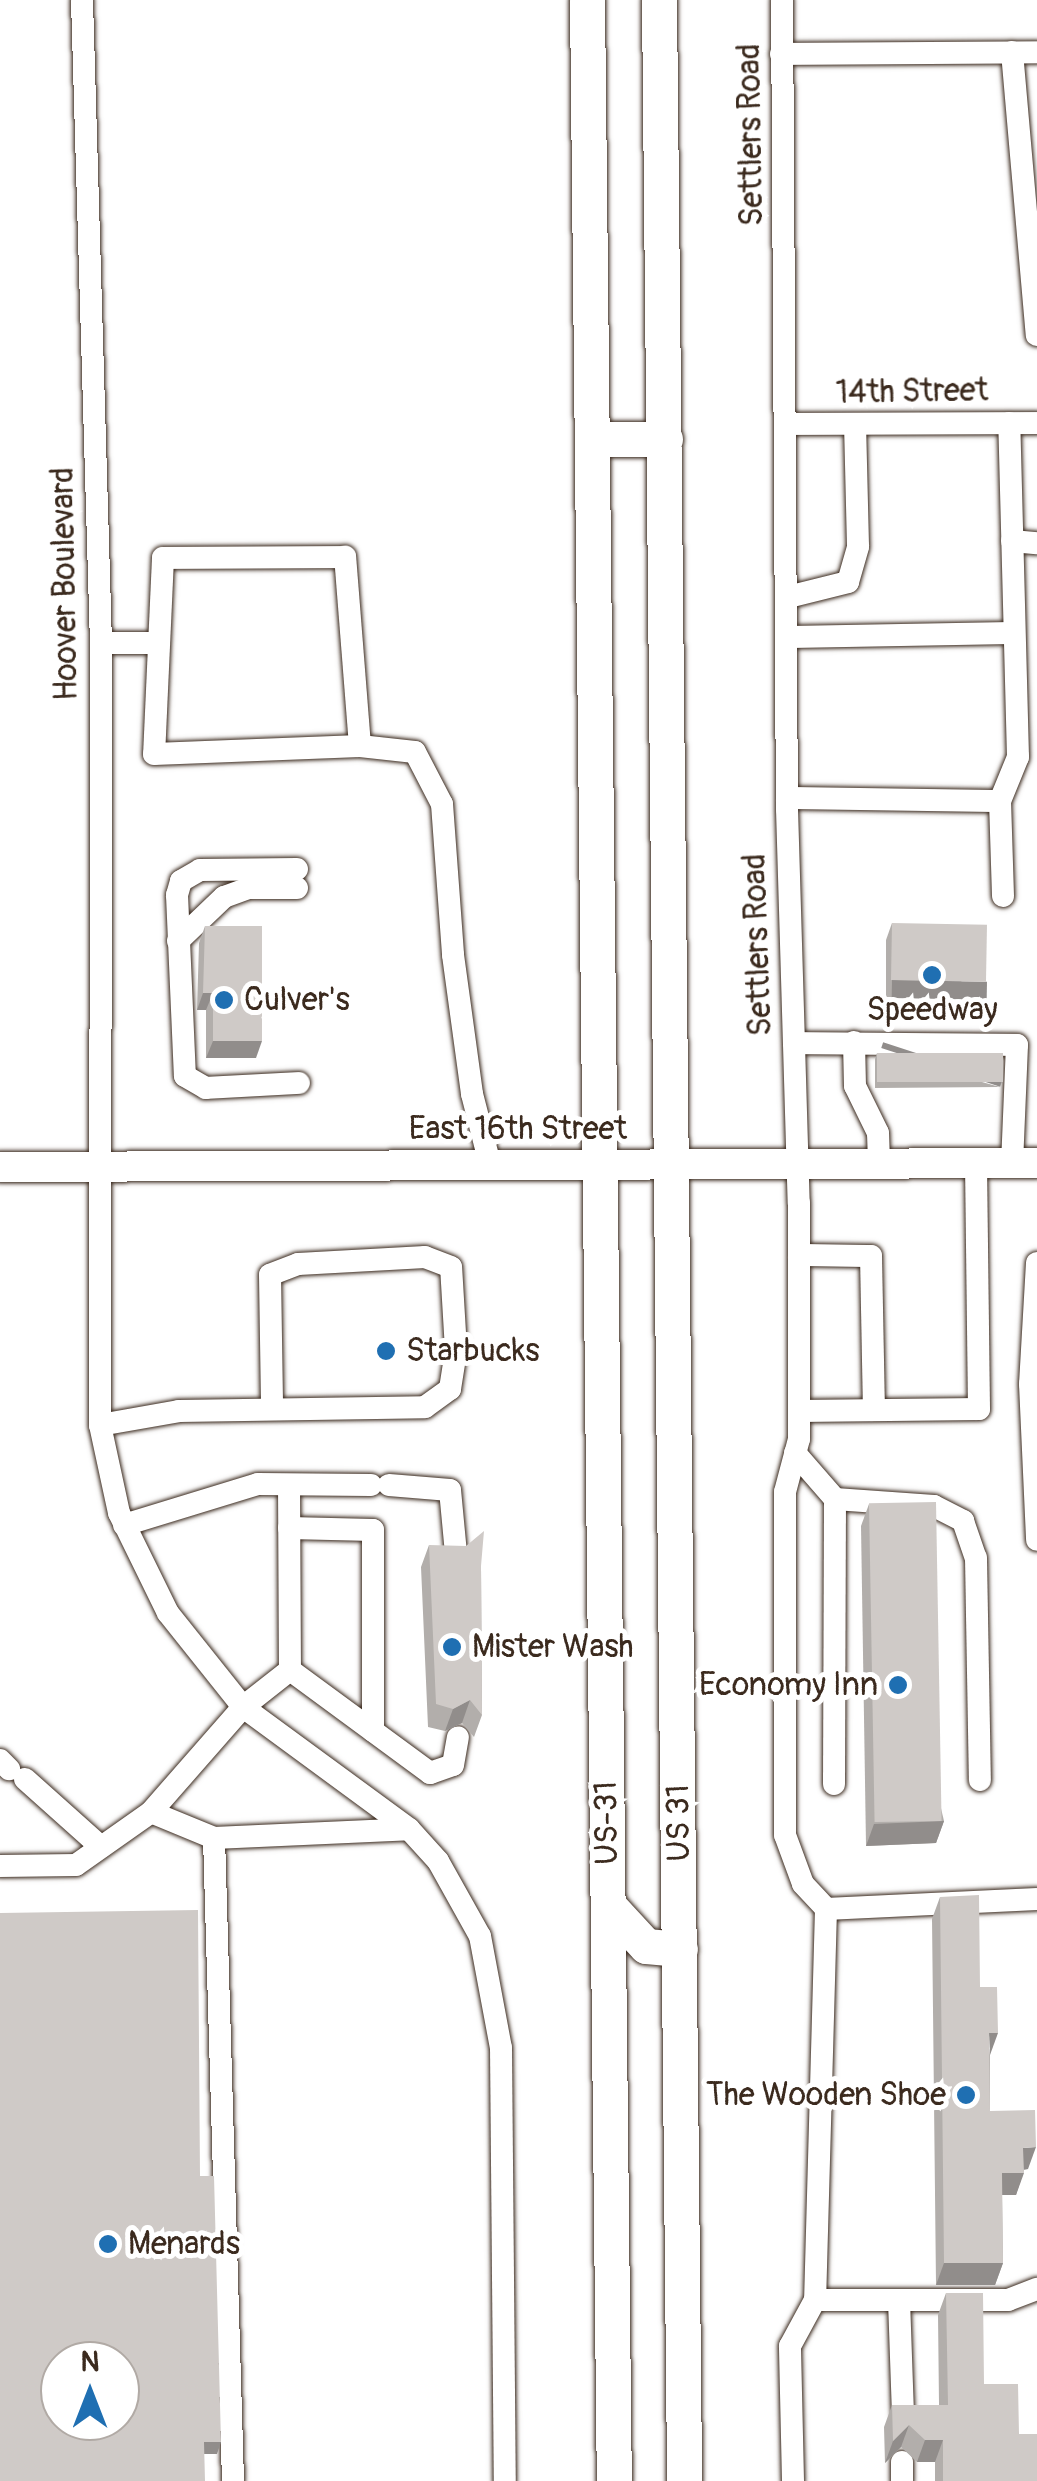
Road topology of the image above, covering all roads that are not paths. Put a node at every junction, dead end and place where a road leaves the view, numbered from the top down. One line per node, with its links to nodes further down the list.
1 (82, 0): 20 (street, Hoover Boulevard)
2 (587, 0): 13 (highway, US-31)
3 (659, 0): 14 (highway, US 31)
4 (782, 0): 7 (street, Settlers Road)
5 (1012, 52): 6 (street); 7 (street); 8 (street)
6 (1037, 52)
7 (782, 54): 10 (street, Settlers Road)
8 (1037, 336)
9 (1037, 423): 11 (street, 14th Street)
10 (789, 424): 12 (street, 14th Street); 17 (street, Settlers Road)
11 (1009, 424): 12 (street, 14th Street); 15 (street)
12 (855, 426): 17 (street)
13 (592, 439): 14 (highway); 35 (highway, US-31)
14 (665, 439): 36 (highway, US 31)
15 (1012, 541): 16 (street); 18 (street)
16 (1037, 543)
17 (788, 597): 19 (street, Settlers Road)
18 (1014, 633): 19 (street); 24 (street)
19 (788, 637): 23 (street, Settlers Road)
20 (101, 643): 21 (street); 37 (street, Hoover Boulevard)
21 (158, 643): 22 (street); 22 (street)
22 (360, 746): 34 (street)
23 (787, 798): 24 (street); 28 (street, Settlers Road)
24 (1000, 801): 25 (street)
25 (1003, 896)
26 (178, 941): 26 (street); 29 (street)
27 (854, 1042): 28 (street); 31 (street); 33 (street)
28 (794, 1043): 30 (street, Settlers Road)
29 (299, 1082)
30 (796, 1162): 31 (main road, East 16th Street); 36 (main road, East 16th Street); 39 (street, Settlers Road)
31 (879, 1162): 32 (main road, East 16th Street)
32 (976, 1163): 33 (main road, East 16th Street); 42 (street)
33 (1025, 1163)
34 (490, 1164): 35 (main road, East 16th Street); 37 (main road, East 16th Street)
35 (600, 1164): 36 (main road, East 16th Street); 65 (highway, US-31)
36 (670, 1164): 67 (highway, US 31 / US 31)
37 (101, 1166): 38 (main road, East 16th Street); 44 (street, Hoover Boulevard)
38 (0, 1167)
39 (799, 1255): 42 (street); 43 (street, Settlers Road)
40 (1037, 1263): 50 (street)
41 (272, 1407): 41 (street); 44 (street)
42 (874, 1410): 43 (street)
43 (799, 1411): 45 (street, Settlers Road)
44 (100, 1425): 48 (street, Hoover Boulevard)
45 (795, 1453): 47 (street); 66 (street, Settlers Road)
46 (289, 1485): 48 (street); 49 (street); 51 (street)
47 (835, 1499): 57 (street); 58 (street)
48 (124, 1525): 53 (street, Hoover Boulevard)
49 (289, 1528): 52 (street); 54 (street)
50 (1037, 1540)
51 (456, 1553)
52 (290, 1670): 53 (street); 54 (street)
53 (243, 1707): 59 (street); 60 (street, Hoover Boulevard)
54 (372, 1731): 55 (street)
55 (458, 1737)
56 (11, 1769): 62 (street)
57 (980, 1780)
58 (834, 1784)
59 (150, 1812): 61 (street); 62 (street)
60 (410, 1829): 61 (street); 73 (street, Hoover Boulevard)
61 (214, 1838): 72 (street)
62 (101, 1847): 63 (street)
63 (0, 1866)
64 (1037, 1899): 66 (street)
65 (608, 1905): 67 (highway); 74 (highway, US-31)
66 (826, 1909): 69 (street)
67 (680, 1948): 75 (highway, US 31 / US 31)
68 (1037, 2288): 70 (street)
69 (815, 2300): 70 (street); 76 (street)
70 (899, 2300): 71 (street)
71 (904, 2414)
72 (234, 2481)
73 (506, 2481)
74 (614, 2481)
75 (684, 2481)
76 (793, 2481)

